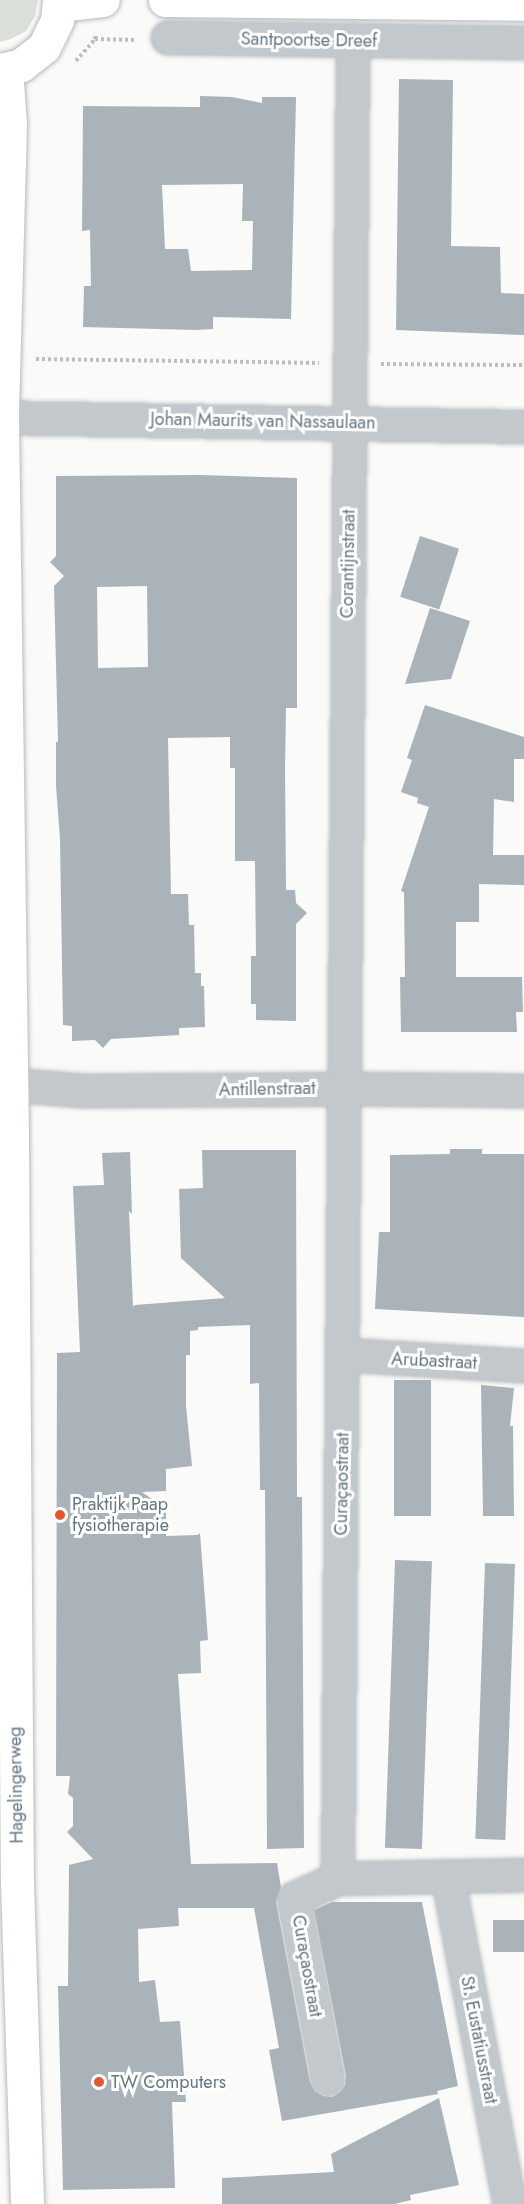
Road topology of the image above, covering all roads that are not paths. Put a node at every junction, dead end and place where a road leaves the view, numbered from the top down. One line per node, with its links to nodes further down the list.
1 (102, 0): 3 (main road)
2 (165, 0): 4 (main road)
3 (59, 3): 8 (main road)
4 (524, 4)
5 (168, 38): 6 (street, Santpoortse Dreef)
6 (353, 40): 7 (street, Santpoortse Dreef); 10 (street, Corantijnstraat)
7 (524, 43)
8 (3, 70): 9 (main road, Hagelingerweg)
9 (1, 418): 10 (street, Johan Maurits van Nassaulaan); 12 (main road, Hagelingerweg)
10 (350, 423): 11 (street, Johan Maurits van Nassaulaan); 13 (street, Corantijnstraat)
11 (524, 427)
12 (6, 1085): 13 (street, Antillenstraat); 17 (main road, Hagelingerweg)
13 (344, 1089): 14 (street, Antillenstraat); 15 (street, Curaçaostraat)
14 (524, 1091)
15 (344, 1356): 16 (street, Arubastraat); 20 (street, Curaçaostraat)
16 (524, 1366)
17 (6, 1424): 21 (main road, Hagelingerweg)
18 (524, 1875): 19 (street, Curaçaostraat)
19 (448, 1877): 20 (street, Curaçaostraat); 24 (street, St. Eustatiusstraat)
20 (338, 1879): 22 (street, Curaçaostraat)
21 (9, 1882): 23 (main road, Hagelingerweg)
22 (328, 2079)
23 (27, 2204)
24 (510, 2204)

